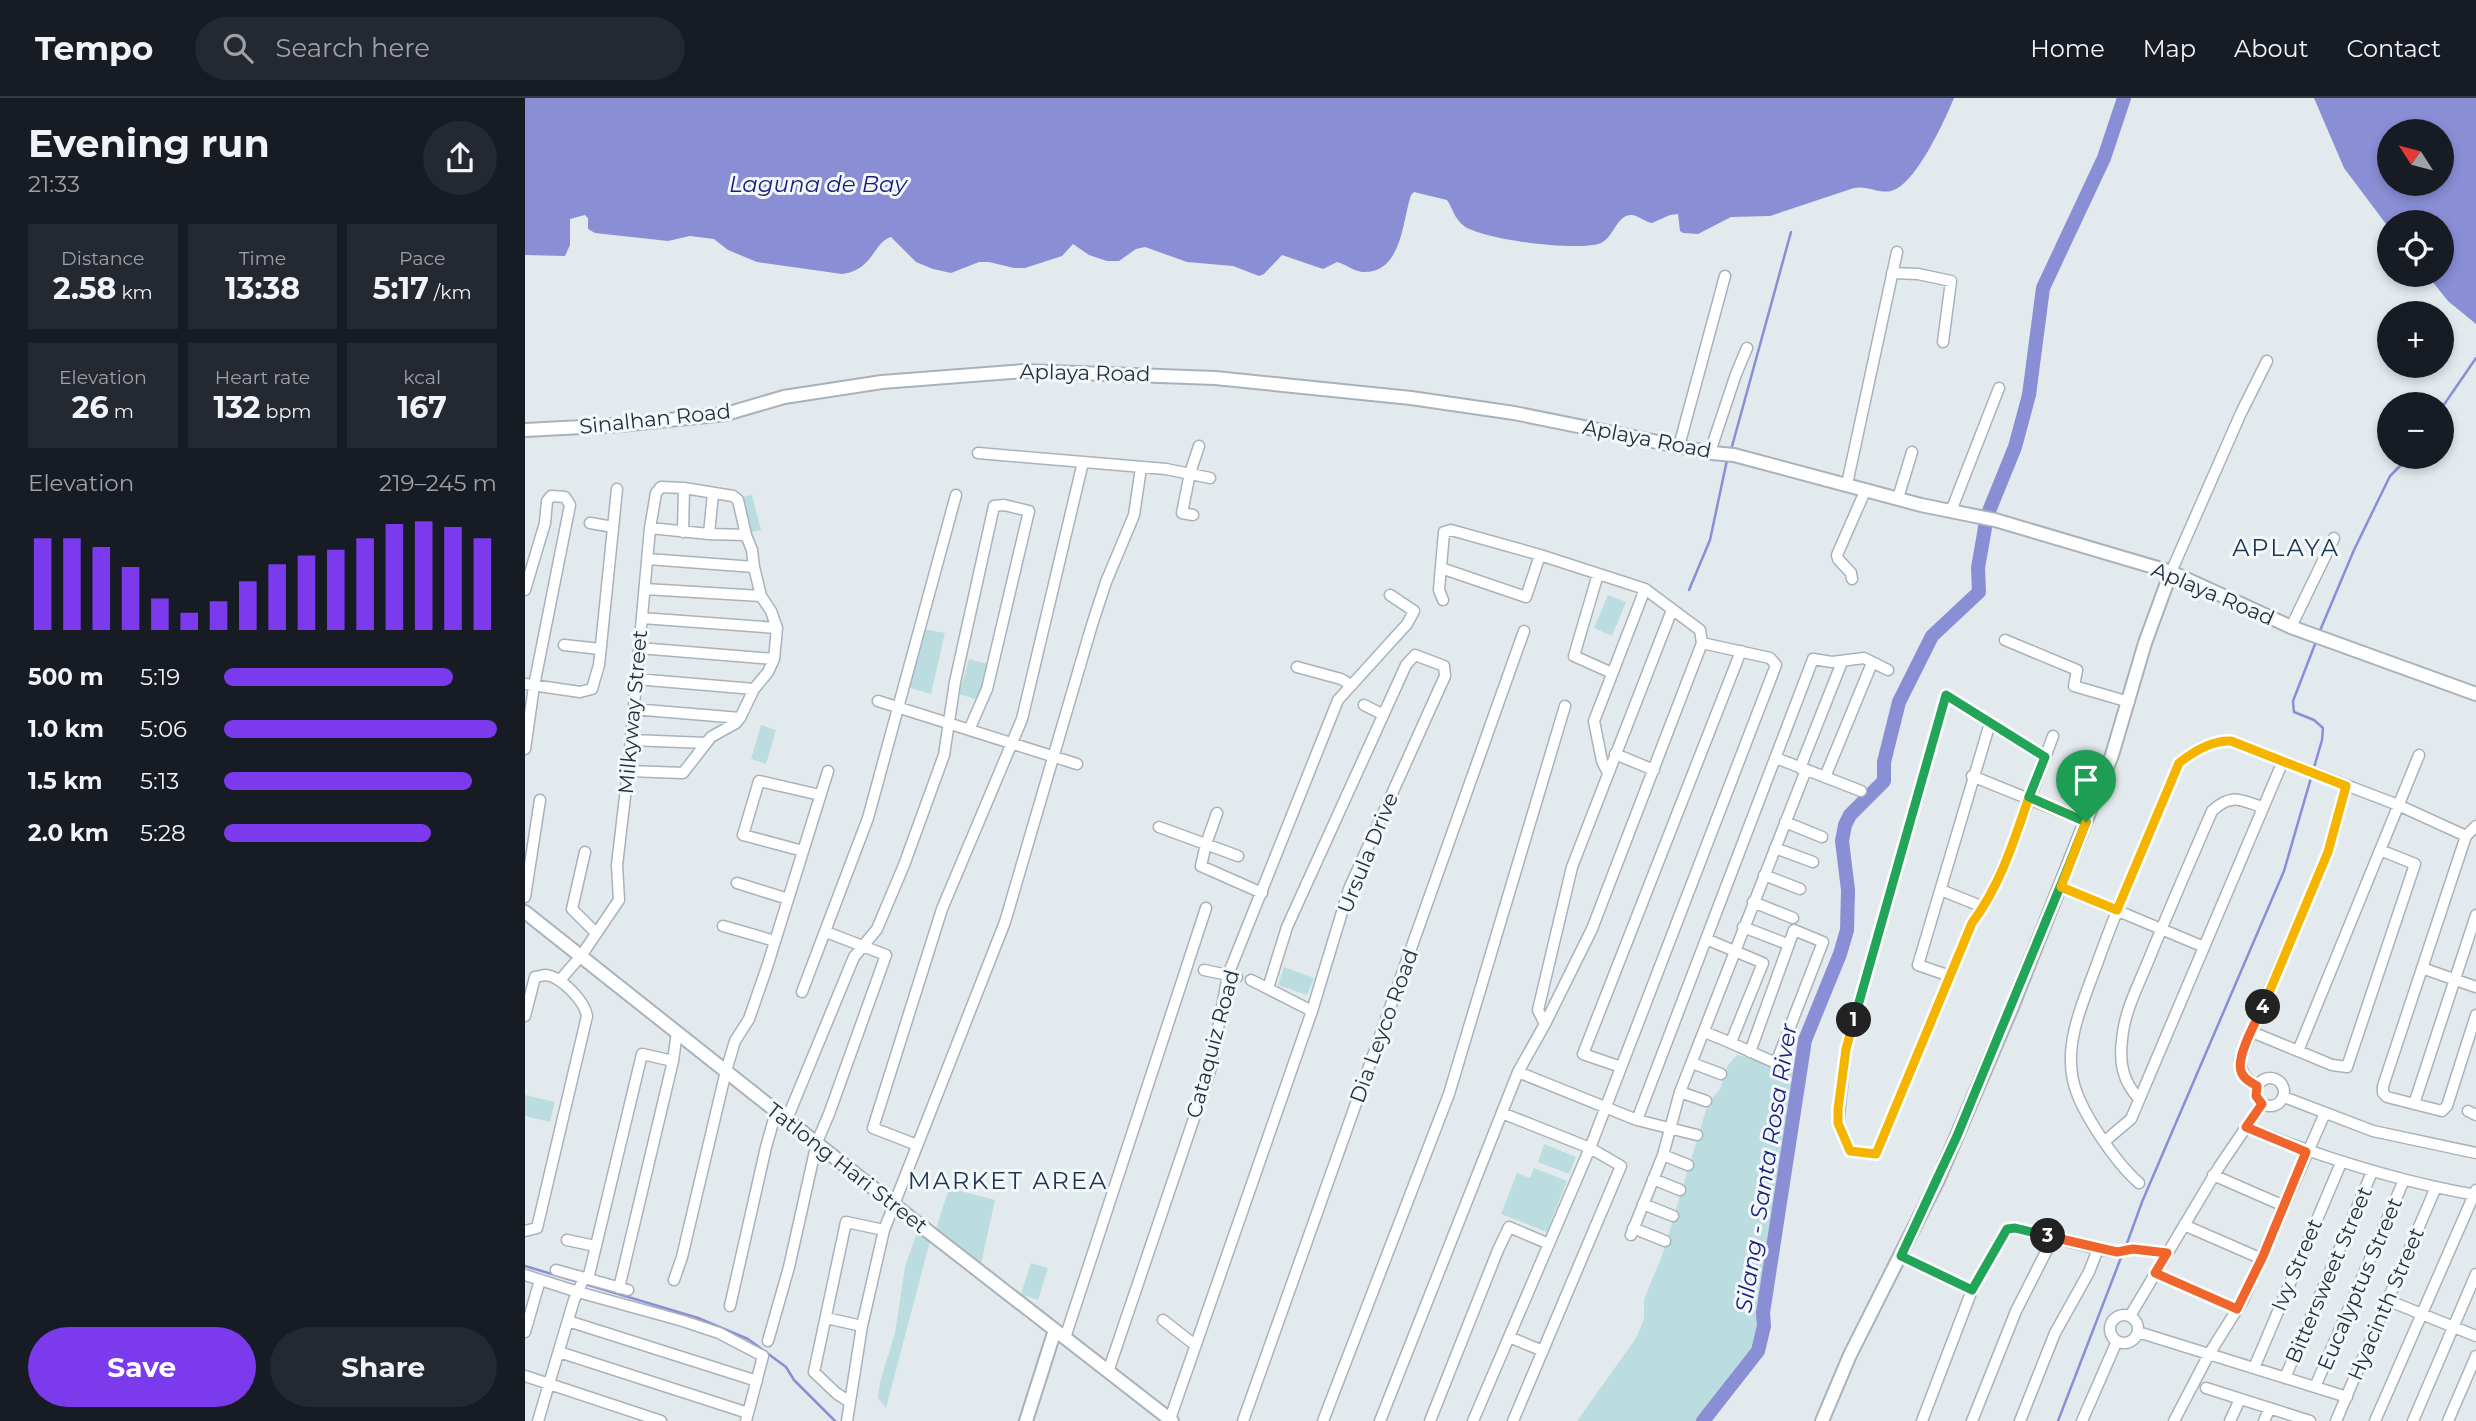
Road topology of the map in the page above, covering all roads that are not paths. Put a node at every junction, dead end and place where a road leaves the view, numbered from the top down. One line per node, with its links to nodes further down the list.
1 (1897, 251): 2 (street)
2 (1892, 273): 4 (street); 19 (street)
3 (1725, 276): 11 (street)
4 (1943, 342)
5 (1747, 348): 12 (street)
6 (2267, 361): 39 (street)
7 (1999, 388): 26 (street)
8 (783, 397): 9 (street, Sinalhan Road); 11 (street, Aplaya Road)
9 (525, 430)
10 (1199, 446): 17 (street)
11 (1679, 446): 12 (street, Aplaya Road)
12 (1710, 452): 19 (street, Aplaya Road)
13 (1912, 452): 25 (street)
14 (978, 453): 15 (street)
15 (1083, 462): 16 (street); 84 (street)
16 (1141, 468): 17 (street); 88 (street)
17 (1190, 473): 18 (street); 27 (street)
18 (1210, 478)
19 (1847, 484): 22 (street, Aplaya Road)
20 (684, 488): 23 (street); 30 (street, Milkyway Street); 31 (street)
21 (617, 489): 29 (street)
22 (1866, 489): 25 (street, Aplaya Road); 41 (street)
23 (713, 493): 32 (street); 33 (street)
24 (956, 495): 74 (street)
25 (1898, 498): 26 (street, Aplaya Road)
26 (1951, 511): 39 (street, Aplaya Road)
27 (1193, 515)
28 (590, 523): 29 (street)
29 (614, 527): 57 (street)
30 (650, 528): 31 (street); 36 (street, Milkyway Street)
31 (683, 532): 32 (street)
32 (709, 534): 33 (street)
33 (746, 535): 37 (street)
34 (2334, 538): 50 (street)
35 (1540, 555): 38 (street); 38 (street); 40 (street)
36 (648, 559): 37 (street); 42 (street, Milkyway Street)
37 (754, 567): 46 (street)
38 (1441, 568): 47 (street)
39 (2171, 572): 50 (street, Aplaya Road); 71 (street)
40 (1598, 574): 43 (street); 64 (street)
41 (1852, 579)
42 (645, 589): 46 (street); 49 (street, Milkyway Street)
43 (1645, 589): 48 (street); 64 (street)
44 (525, 590): 66 (street)
45 (1390, 595): 67 (street, Cataquiz Road)
46 (761, 596): 51 (street)
47 (1443, 600)
48 (1672, 610): 54 (street); 86 (street)
49 (642, 618): 51 (street); 56 (street, Milkyway Street)
50 (2291, 627): 69 (street, Aplaya Road)
51 (777, 628): 59 (street)
52 (1524, 631): 274 (street, Dia Leyco Road)
53 (2005, 640): 71 (street)
54 (1702, 643): 58 (street); 94 (street)
55 (565, 645): 57 (street)
56 (639, 648): 59 (street); 65 (street, Milkyway Street)
57 (600, 649): 66 (street)
58 (1741, 651): 170 (street); 170 (street)
59 (774, 659): 68 (street)
60 (1842, 662): 61 (street); 90 (street); 93 (street)
61 (1872, 663): 63 (street); 99 (street)
62 (1297, 667): 67 (street)
63 (1888, 670)
64 (1612, 673): 97 (street)
65 (636, 679): 68 (street); 75 (street, Milkyway Street)
66 (529, 685): 85 (street)
67 (1351, 685): 126 (street, Cataquiz Road)
68 (754, 689): 77 (street)
69 (2476, 694)
70 (878, 701): 74 (street)
71 (2129, 702): 109 (street)
72 (1364, 705): 76 (street)
73 (1565, 706): 275 (street)
74 (898, 707): 79 (street); 139 (street)
75 (633, 709): 77 (street); 82 (street, Milkyway Street)
76 (1382, 714): 156 (street, Ursula Drive); 158 (street, Ursula Drive)
77 (740, 718): 83 (street)
78 (1990, 723): 89 (street); 98 (street); 151 (street)
79 (950, 725): 80 (street); 80 (street); 144 (street)
80 (969, 730): 84 (street)
81 (2053, 736): 89 (street)
82 (631, 740): 83 (street); 95 (street, Milkyway Street)
83 (706, 743): 95 (street)
84 (1011, 745): 88 (street); 191 (street)
85 (525, 749)
86 (1615, 754): 94 (street); 97 (street)
87 (2419, 755): 105 (street)
88 (1054, 757): 92 (street); 191 (street)
89 (2045, 757): 103 (street)
90 (1776, 758): 93 (street); 141 (street)
91 (2283, 761): 100 (street); 106 (street); 132 (street)
92 (1077, 764)
93 (1803, 769): 99 (street); 108 (street)
94 (1654, 770): 161 (street)
95 (628, 771): 140 (street, Milkyway Street)
96 (828, 771): 102 (street)
97 (1608, 772): 161 (street)
98 (1972, 776): 103 (street); 125 (street)
99 (1825, 777): 101 (street)
100 (2346, 786): 105 (street); 164 (street)
101 (1861, 791)
102 (820, 794): 117 (street); 117 (street)
103 (2029, 797): 109 (street); 130 (street)
104 (540, 800): 127 (street)
105 (2398, 805): 112 (street); 116 (street)
106 (2262, 807): 138 (street); 145 (street)
107 (1217, 813): 114 (street)
108 (1784, 822): 113 (street); 115 (street)
109 (2086, 822): 123 (street)
110 (2476, 826): 112 (street)
111 (1159, 827): 114 (street)
112 (2466, 836): 149 (street)
113 (1822, 838)
114 (1206, 844): 119 (street); 126 (street)
115 (1775, 848): 120 (street); 121 (street)
116 (2380, 850): 166 (street); 166 (street)
117 (803, 851): 128 (street)
118 (585, 852): 140 (street)
119 (1238, 856)
120 (1813, 862)
121 (1763, 875): 124 (street); 129 (street)
122 (737, 883): 128 (street)
123 (2061, 887): 132 (street); 220 (street)
124 (1800, 889)
125 (1941, 890): 130 (street); 151 (street)
126 (1262, 893): 150 (street, Cataquiz Road)
127 (525, 897)
128 (788, 899): 142 (street)
129 (1753, 902): 135 (street); 137 (street)
130 (1983, 907): 151 (street)
131 (1206, 908): 148 (street)
132 (2117, 910): 138 (street); 189 (street)
133 (525, 912): 147 (street, Tatlong Hari Street)
134 (2476, 915): 154 (street)
135 (1793, 918)
136 (723, 926): 142 (street)
137 (1743, 927): 143 (street); 146 (street)
138 (2161, 929): 145 (street); 177 (street)
139 (826, 932): 144 (street); 157 (street)
140 (596, 933): 147 (street, Milkyway Street)
141 (1706, 939): 146 (street); 185 (street)
142 (775, 941): 171 (street)
143 (1782, 942)
144 (861, 946): 184 (street); 190 (street)
145 (2204, 947): 177 (street)
146 (1735, 950): 163 (street); 165 (street)
147 (581, 956): 153 (street, Milkyway Street); 162 (street, Tatlong Hari Street)
148 (1196, 967): 150 (street); 243 (street)
149 (2422, 968): 154 (street); 180 (street)
150 (1232, 976): 254 (street, Cataquiz Road)
151 (1950, 976)
152 (1251, 980): 156 (street)
153 (560, 981): 160 (street); 212 (street)
154 (2454, 981): 155 (street); 180 (street)
155 (2476, 987)
156 (1268, 988): 158 (street)
157 (802, 992)
158 (1312, 1011): 248 (street, Ursula Drive)
159 (2476, 1015): 180 (street)
160 (525, 1016)
161 (1545, 1024): 172 (street)
162 (677, 1032): 168 (street); 171 (street, Tatlong Hari Street)
163 (1704, 1032): 165 (street); 169 (street)
164 (2252, 1032): 166 (street); 174 (street)
165 (1731, 1042): 167 (street)
166 (2298, 1051)
167 (1750, 1052): 167 (street)
168 (673, 1061): 217 (street); 228 (street)
169 (1692, 1063): 173 (street); 175 (street)
170 (1621, 1067): 181 (street)
171 (726, 1071): 184 (street, Tatlong Hari Street); 227 (street)
172 (1518, 1072): 181 (street); 182 (street)
173 (1721, 1074)
174 (2257, 1086): 176 (street); 179 (street)
175 (1680, 1092): 178 (street); 187 (street)
176 (2284, 1097): 179 (street); 183 (street)
177 (2139, 1099): 189 (street)
178 (1706, 1101)
179 (2262, 1104): 186 (street)
180 (2414, 1104)
181 (1605, 1108): 185 (street); 192 (street)
182 (1502, 1113): 192 (street); 276 (street)
183 (2325, 1113): 193 (street); 194 (street)
184 (781, 1115): 190 (street, Tatlong Hari Street); 232 (street)
185 (1637, 1120): 187 (street)
186 (2246, 1127): 193 (street); 199 (street)
187 (1668, 1129): 188 (street); 195 (street)
188 (1697, 1135)
189 (2105, 1141): 202 (street)
190 (817, 1142): 206 (street, Tatlong Hari Street); 246 (street)
191 (917, 1145): 206 (street)
192 (1590, 1149): 216 (street); 249 (street)
193 (2306, 1152): 196 (street); 208 (street)
194 (2476, 1153)
195 (1663, 1155): 197 (street); 200 (street)
196 (2341, 1163): 198 (street); 253 (street, Ivy Street)
197 (1688, 1165)
198 (2372, 1172): 201 (street); 256 (street, Bittersweet Street)
199 (2214, 1175): 208 (street); 210 (street)
200 (1653, 1179): 204 (street); 207 (street)
201 (2404, 1180): 203 (street); 259 (street, Eucalyptus Street)
202 (2139, 1183)
203 (2436, 1187): 205 (street); 230 (street, Hyacinth Street)
204 (1680, 1190)
205 (2475, 1193): 234 (street)
206 (892, 1204): 211 (street); 243 (street, Tatlong Hari Street)
207 (1643, 1204): 209 (street); 215 (street)
208 (2284, 1206): 221 (street)
209 (1673, 1216)
210 (2184, 1225): 219 (street); 221 (street)
211 (884, 1230): 236 (street); 239 (street)
212 (525, 1231)
213 (2053, 1238): 218 (street); 229 (street); 282 (street)
214 (567, 1240): 217 (street)
215 (1665, 1241)
216 (1549, 1244): 245 (street); 277 (street)
217 (595, 1246): 228 (street)
218 (2098, 1249): 219 (street); 283 (street)
219 (2167, 1253): 223 (street)
220 (1901, 1256): 229 (street); 280 (street)
221 (2262, 1259): 233 (street)
222 (557, 1270): 228 (street)
223 (2155, 1273): 233 (street); 235 (street)
224 (2476, 1274): 240 (street)
225 (525, 1275): 226 (street)
226 (540, 1280): 228 (street); 231 (street)
227 (674, 1280)
228 (583, 1284): 237 (street); 257 (street)
229 (1972, 1290): 281 (street)
230 (2387, 1300): 234 (street); 261 (street, Hyacinth Street)
231 (529, 1306): 241 (street)
232 (730, 1306)
233 (2237, 1309): 251 (street)
234 (2421, 1314): 240 (street); 289 (street)
235 (2130, 1316): 242 (street); 247 (street)
236 (826, 1318): 239 (street); 263 (street)
237 (568, 1321): 250 (street); 257 (street)
238 (1163, 1321): 248 (street)
239 (862, 1326): 263 (street)
240 (2453, 1326): 244 (street); 290 (street)
241 (525, 1332)
242 (2138, 1332): 247 (street); 251 (street)
243 (1060, 1334): 254 (street, Tatlong Hari Street); 273 (street)
244 (2476, 1336)
245 (1509, 1337): 249 (street); 278 (street)
246 (768, 1341)
247 (2117, 1341): 284 (street)
248 (1195, 1345): 268 (street, Ursula Drive)
249 (1543, 1351): 279 (street)
250 (559, 1352): 258 (street); 266 (street)
251 (2209, 1354): 253 (street); 285 (street)
252 (2476, 1356): 291 (street)
253 (2254, 1368): 256 (street)
254 (1108, 1372): 265 (street, Tatlong Hari Street)
255 (525, 1376): 258 (street)
256 (2285, 1378): 259 (street)
257 (757, 1381): 266 (street)
258 (549, 1384): 267 (street); 271 (street)
259 (2315, 1387): 261 (street)
260 (2206, 1388): 262 (street)
261 (2347, 1397): 288 (street, Hyacinth Street)
262 (2240, 1399): 264 (street); 286 (street)
263 (848, 1401): 272 (street)
264 (2270, 1408): 269 (street); 287 (street)
265 (1154, 1415): 268 (street, Tatlong Hari Street)
266 (747, 1417)
267 (538, 1419): 270 (street)
268 (1171, 1420)
269 (2304, 1420)
270 (552, 1421)
271 (661, 1421)
272 (847, 1421)
273 (1026, 1421)
274 (1243, 1421)
275 (1323, 1421)
276 (1380, 1421)
277 (1430, 1421)
278 (1473, 1421)
279 (1513, 1421)
280 (1822, 1421)
281 (1922, 1421)
282 (1972, 1421)
283 (2020, 1421)
284 (2082, 1421)
285 (2174, 1421)
286 (2230, 1421)
287 (2264, 1421)
288 (2336, 1421)
289 (2375, 1421)
290 (2413, 1421)
291 (2448, 1421)

